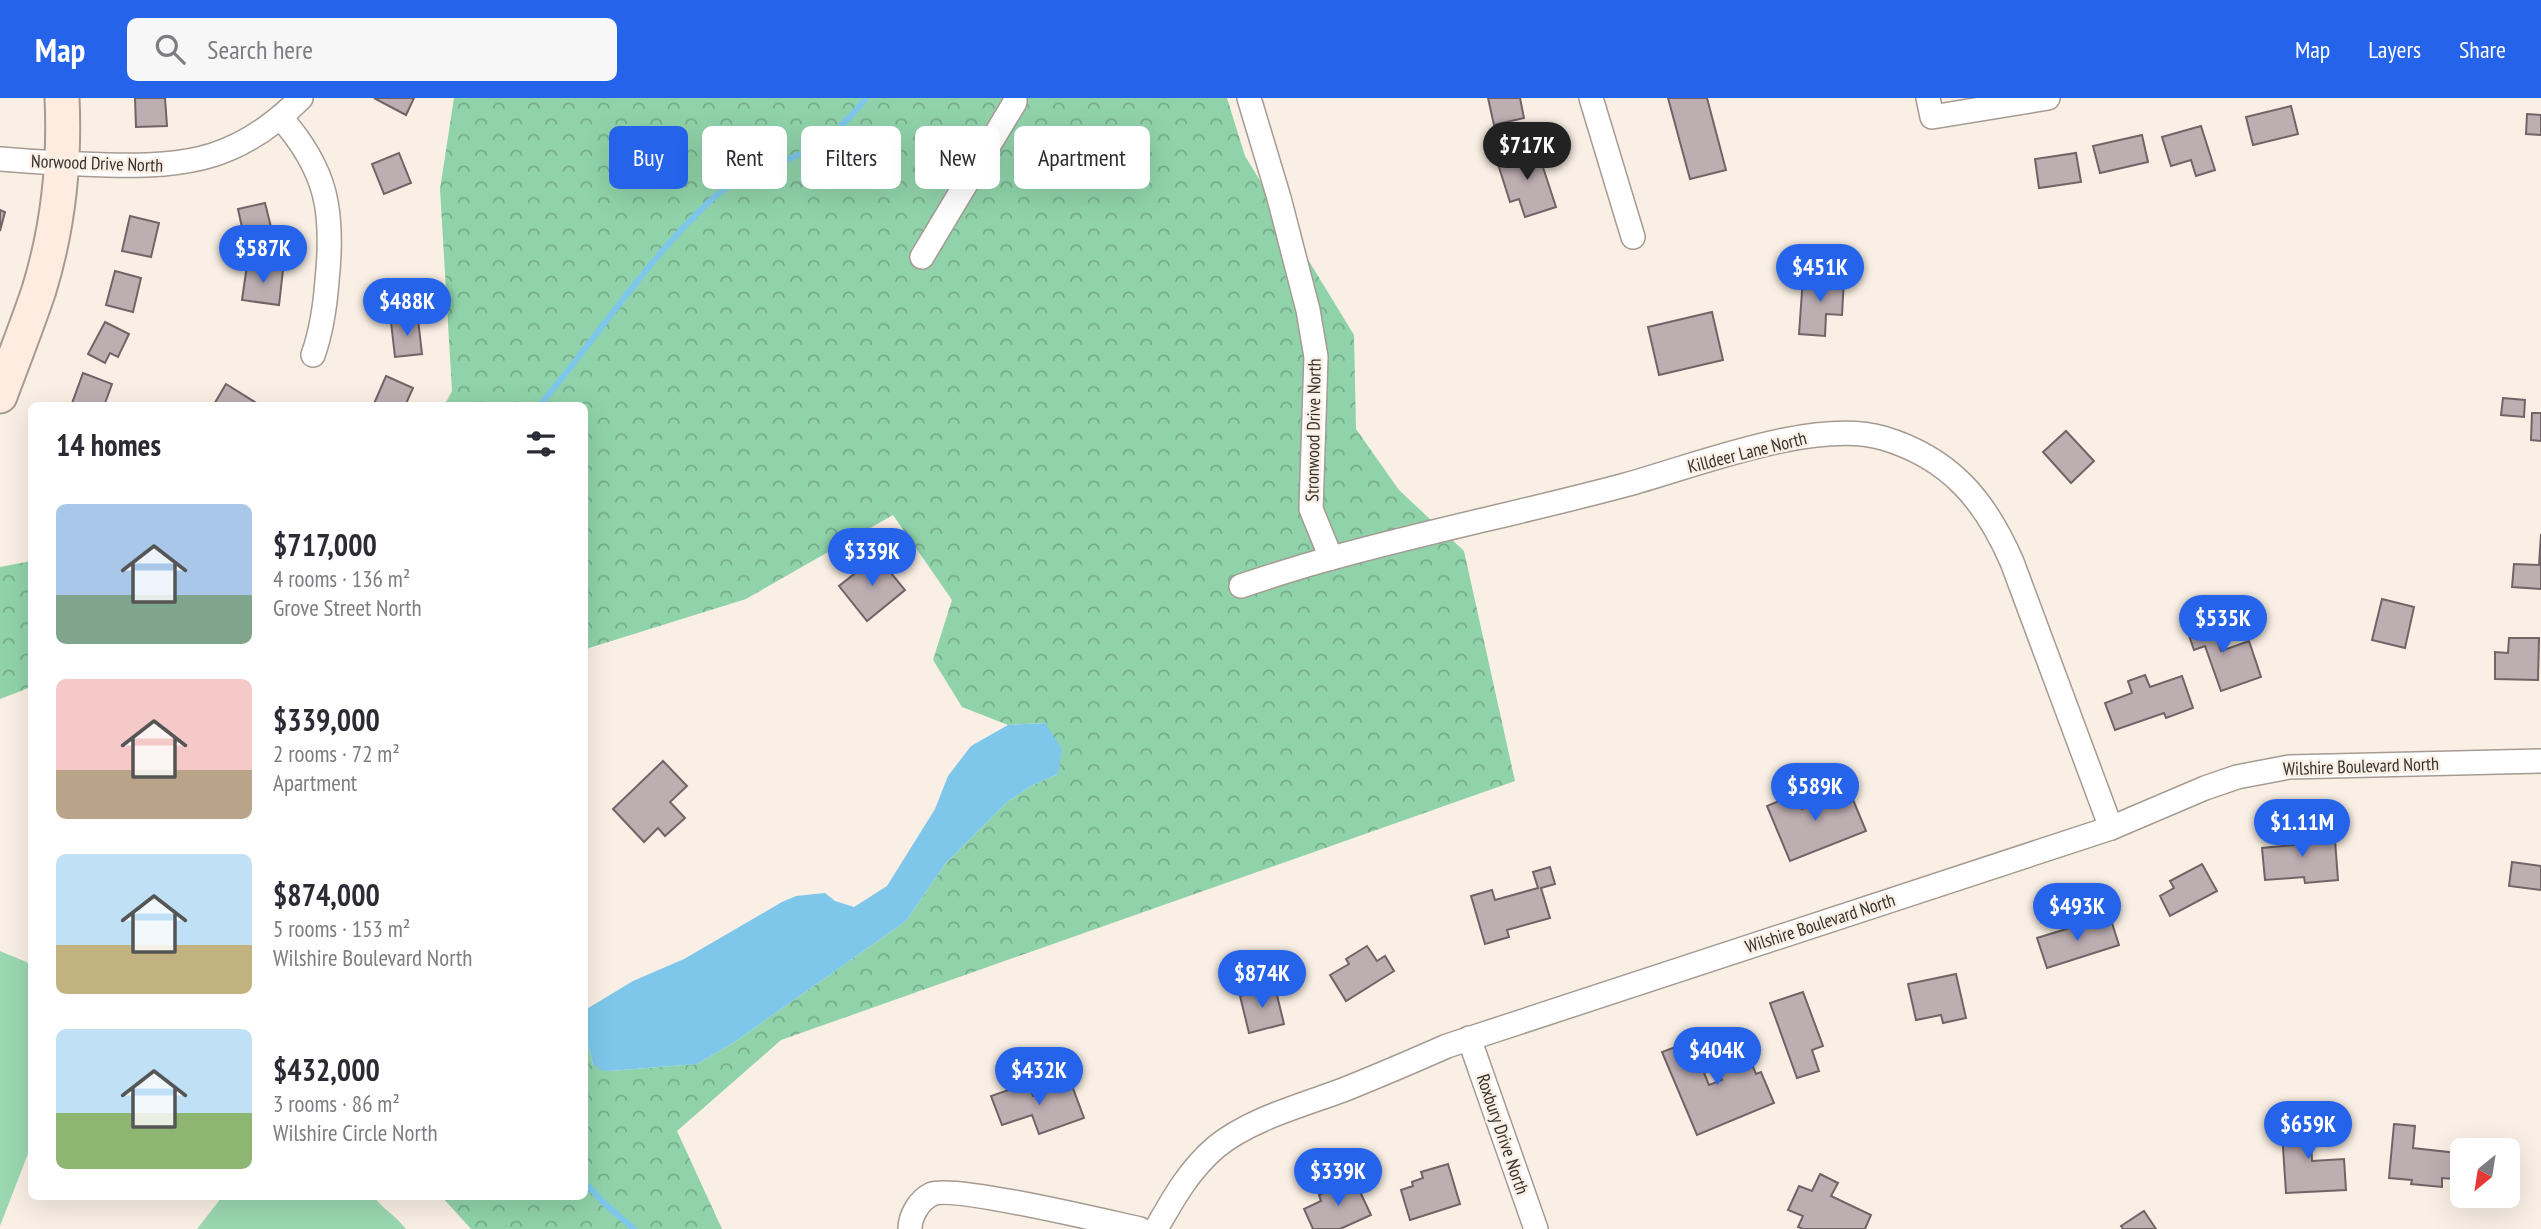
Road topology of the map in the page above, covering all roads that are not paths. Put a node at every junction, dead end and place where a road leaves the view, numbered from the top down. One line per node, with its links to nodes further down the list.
1 (62, 98): 10 (street)
2 (301, 98): 8 (street, Norwood Drive North)
3 (1015, 98): 12 (street)
4 (1249, 98): 15 (street, Stronwood Drive North)
5 (1591, 98): 11 (street)
6 (2048, 98): 7 (street)
7 (1930, 108)
8 (281, 118): 10 (street, Norwood Drive North); 13 (street)
9 (0, 159): 10 (street, Norwood Drive North)
10 (61, 163): 14 (street)
11 (1633, 237)
12 (922, 257)
13 (313, 355)
14 (0, 396)
15 (1331, 558): 16 (street, Killdeer Lane North); 18 (street, Killdeer Lane North)
16 (1241, 586)
17 (2541, 761): 18 (street, Wilshire Boulevard North)
18 (2111, 828): 19 (street, Wilshire Boulevard North)
19 (1469, 1038): 22 (street, Wilshire Boulevard North); 23 (street, Roxbury Drive North)
20 (910, 1229): 21 (street)
21 (1140, 1229)
22 (1156, 1229)
23 (1536, 1229)

